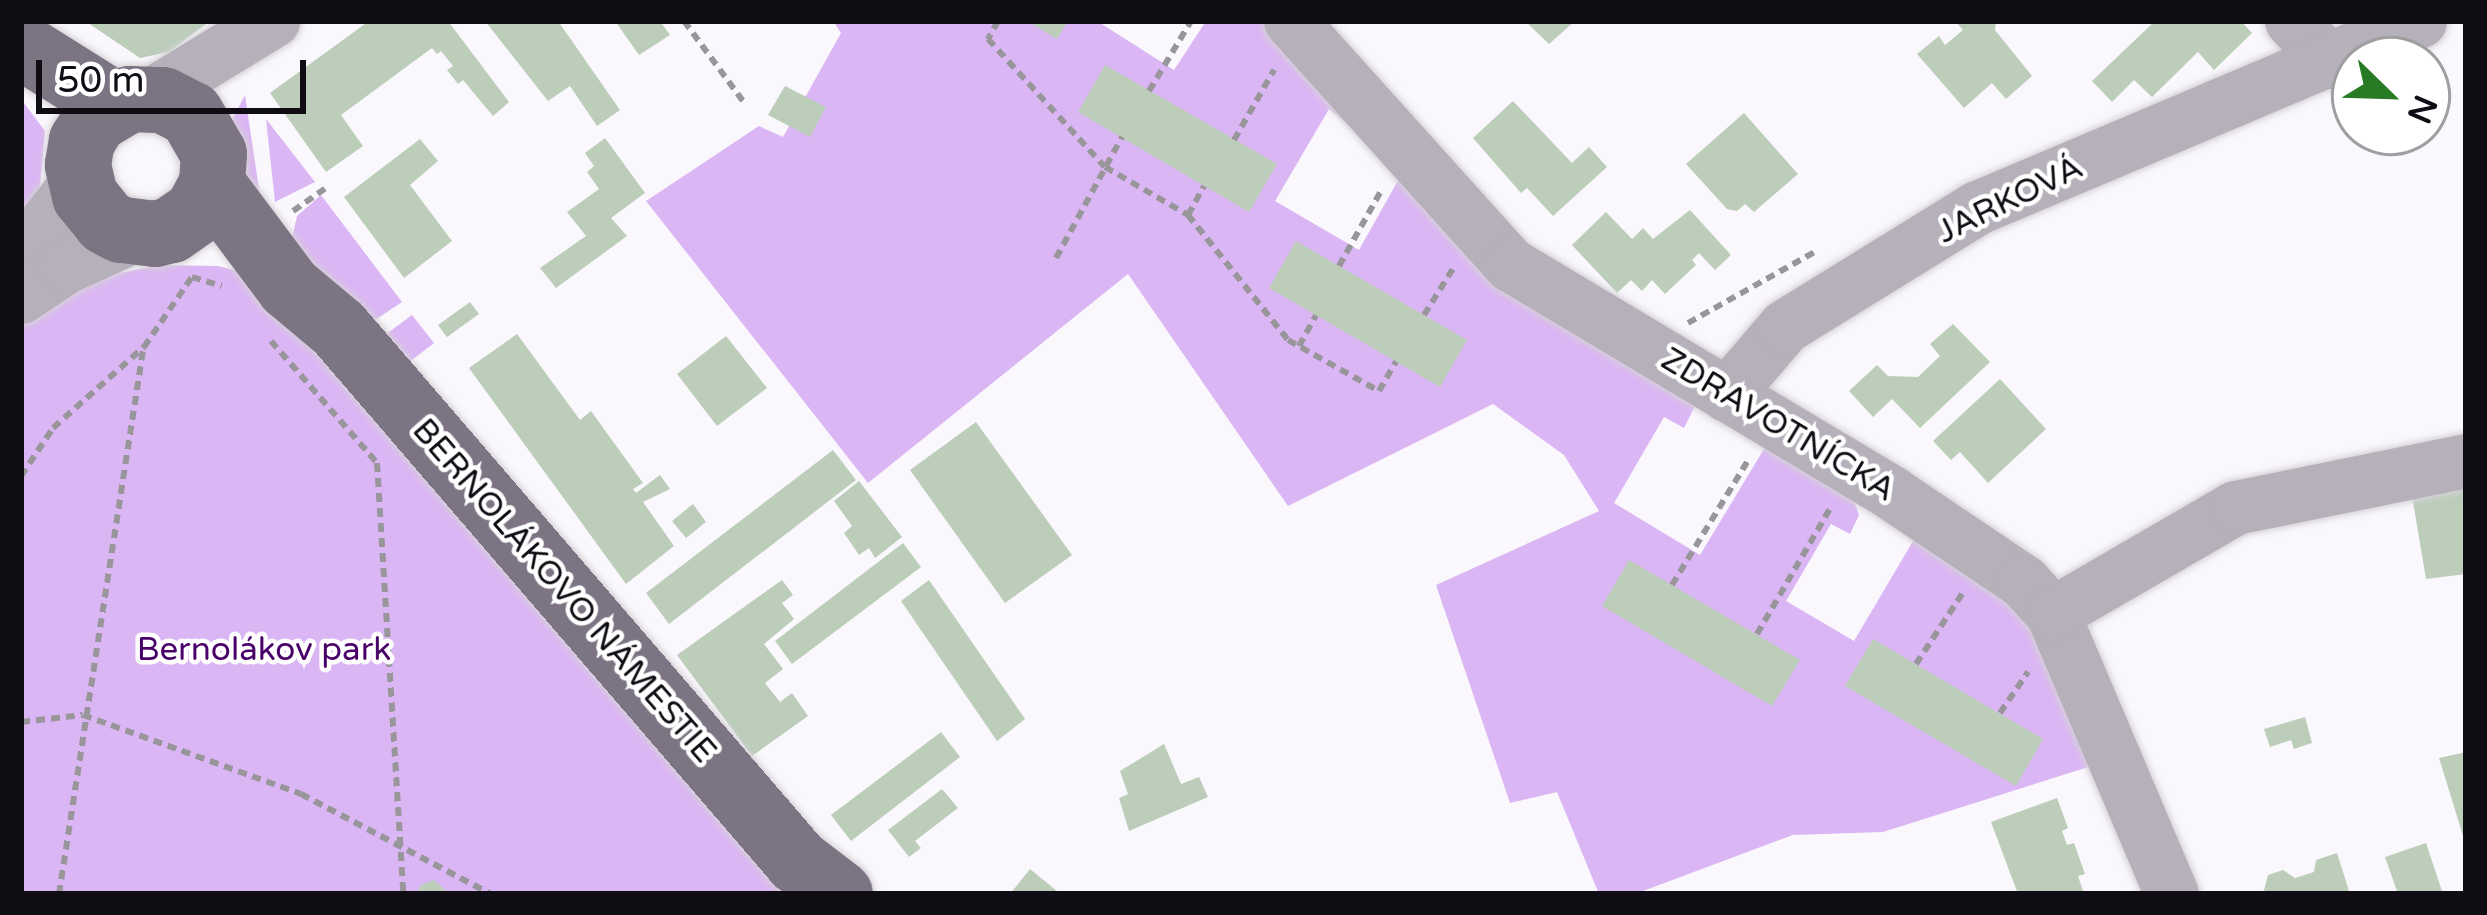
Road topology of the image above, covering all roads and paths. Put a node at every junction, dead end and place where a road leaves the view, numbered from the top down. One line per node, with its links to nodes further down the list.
1 (273, 21): 13 (street)
2 (291, 21): 21 (street)
3 (684, 21): 14 (path)
4 (998, 21): 17 (path)
5 (1191, 21): 12 (path)
6 (2292, 21): 10 (street)
7 (2420, 21): 10 (street, JARKOVÁ)
8 (1311, 39): 16 (path); 36 (street, ZDRAVOTNÍCKA)
9 (21, 46): 13 (main road, BERNOLÁKOVO NÁMESTIE)
10 (2330, 62): 36 (street, JARKOVÁ)
11 (21, 72): 18 (main road, BERNOLÁKOVO NÁMESTIE)
12 (1149, 91)
13 (131, 101): 18 (main road); 21 (main road, BERNOLÁKOVO NÁMESTIE)
14 (746, 105)
15 (1122, 137): 17 (path)
16 (1234, 140)
17 (1105, 167): 22 (path); 25 (path)
18 (79, 173): 21 (main road, BERNOLÁKOVO NÁMESTIE); 24 (street)
19 (1387, 181): 27 (path)
20 (1204, 185): 22 (path)
21 (182, 197): 28 (street); 29 (main road, BERNOLÁKOVO NÁMESTIE)
22 (1188, 215): 34 (path)
23 (1832, 242): 32 (path)
24 (21, 256)
25 (1056, 258)
26 (1460, 259): 31 (path)
27 (1339, 266)
28 (21, 298)
29 (261, 305): 33 (path); 49 (path); 53 (main road, BERNOLÁKOVO NÁMESTIE)
30 (1316, 315): 34 (path)
31 (1424, 315)
32 (1669, 333)
33 (144, 346): 39 (path); 47 (path)
34 (1300, 346): 35 (path)
35 (1396, 361)
36 (1727, 395): 44 (street, ZDRAVOTNÍCKA)
37 (1751, 456): 41 (path)
38 (2466, 461): 44 (street)
39 (21, 476)
40 (1831, 507): 43 (path)
41 (1672, 585)
42 (1964, 591): 45 (path)
43 (1756, 634)
44 (2045, 637): 46 (path); 54 (street, ZDRAVOTNÍCKA)
45 (1916, 664)
46 (2000, 713)
47 (83, 715): 48 (path); 49 (path); 50 (path)
48 (21, 722)
49 (405, 852): 51 (path); 52 (path)
50 (59, 894)
51 (403, 894)
52 (491, 894)
53 (840, 894)
54 (2172, 894)

